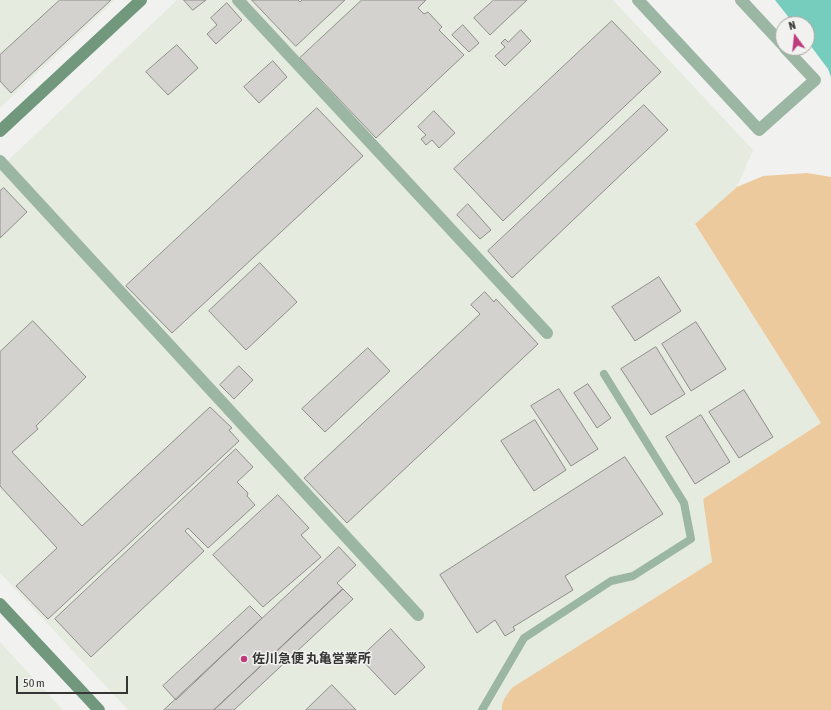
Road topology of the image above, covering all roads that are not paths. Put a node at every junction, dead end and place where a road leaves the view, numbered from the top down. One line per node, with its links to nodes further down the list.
1 (141, 0): 7 (street)
2 (238, 0): 9 (street)
3 (741, 0): 5 (street)
4 (642, 1): 6 (street)
5 (775, 36)
6 (792, 56)
7 (0, 131)
8 (0, 161): 12 (street)
9 (547, 333)
10 (604, 374): 14 (lane)
11 (2, 610): 13 (street)
12 (418, 615)
13 (99, 710)
14 (482, 710)

